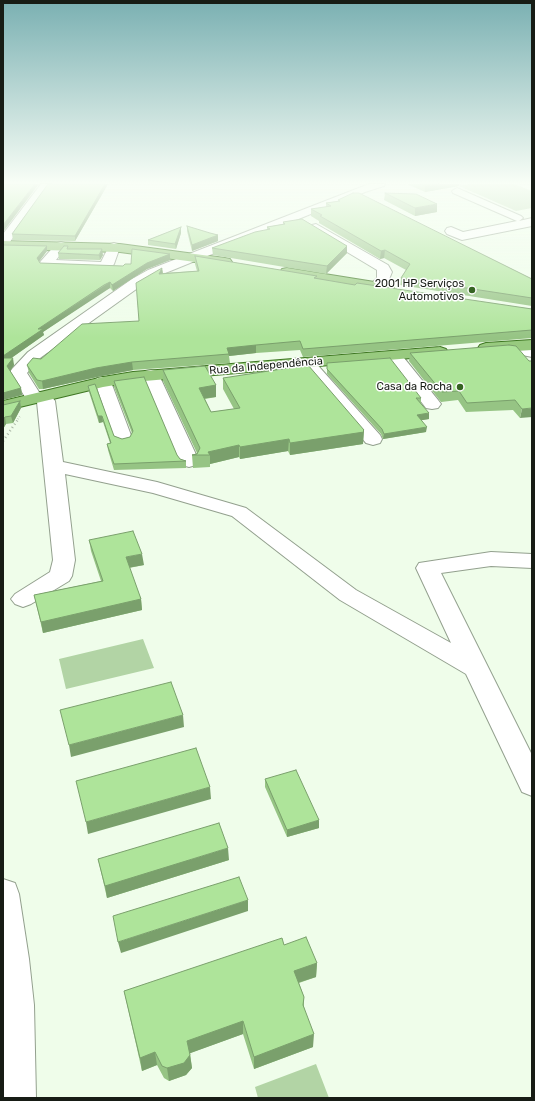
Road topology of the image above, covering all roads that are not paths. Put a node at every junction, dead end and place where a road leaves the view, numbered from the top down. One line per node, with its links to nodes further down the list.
1 (9, 235): 5 (street)
2 (248, 235): 9 (street)
3 (328, 235): 12 (street)
4 (440, 235): 8 (street)
5 (3, 244): 6 (main road)
6 (61, 246): 7 (main road); 7 (street)
7 (114, 247): 9 (main road)
8 (468, 249)
9 (195, 257): 10 (main road); 19 (street)
10 (241, 264)
11 (271, 269): 12 (main road)
12 (376, 286): 13 (main road)
13 (399, 290)
14 (532, 345): 15 (main road, Rua da Independência)
15 (504, 347): 16 (street); 17 (main road, Rua da Independência)
16 (532, 352)
17 (394, 356): 18 (main road, Rua da Independência); 23 (street)
18 (307, 363): 20 (main road, Rua da Independência); 26 (street)
19 (10, 374): 22 (street)
20 (151, 375): 21 (main road, Rua da Independência); 27 (street)
21 (103, 382): 22 (main road, Rua da Independência); 25 (street)
22 (38, 397): 24 (main road, Rua da Independência); 28 (street)
23 (432, 404)
24 (7, 405)
25 (123, 438)
26 (373, 438)
27 (189, 461)
28 (54, 466): 30 (street); 31 (street)
29 (532, 561): 31 (street)
30 (23, 599)
31 (475, 668): 32 (street)
32 (523, 748): 33 (street)
33 (532, 784)
34 (3, 894): 35 (street)
35 (16, 1098)

